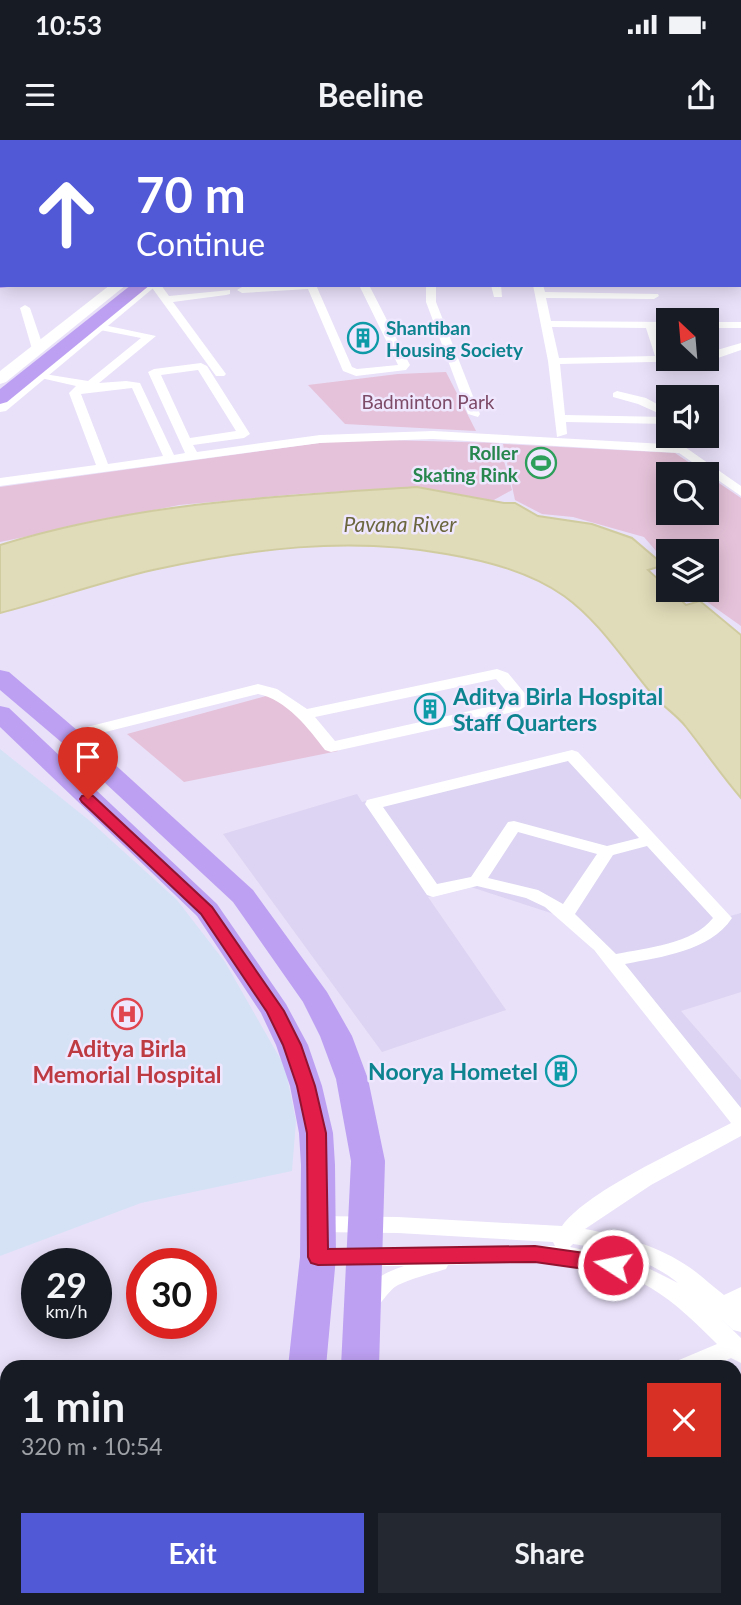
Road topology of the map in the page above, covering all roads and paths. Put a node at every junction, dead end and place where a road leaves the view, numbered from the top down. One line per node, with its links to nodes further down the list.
1 (116, 287): 23 (main road)
2 (139, 287): 31 (main road)
3 (149, 287): 20 (main road)
4 (154, 287): 12 (street)
5 (294, 287): 9 (street)
6 (311, 287): 7 (street)
7 (365, 287)
8 (432, 287): 34 (street)
9 (242, 290)
10 (539, 290): 14 (street); 16 (street)
11 (226, 292): 12 (street)
12 (165, 300): 29 (street)
13 (25, 308): 23 (street)
14 (656, 309)
15 (656, 315): 17 (street)
16 (546, 324): 17 (street); 26 (street)
17 (651, 325): 21 (street)
18 (719, 325): 19 (street)
19 (741, 325)
20 (99, 327): 27 (main road); 27 (street)
21 (656, 340)
22 (741, 346): 24 (street)
23 (38, 349): 28 (main road)
24 (719, 354)
25 (656, 359): 26 (street)
26 (554, 360): 35 (street)
27 (38, 376): 32 (main road)
28 (0, 379)
29 (234, 394)
30 (617, 395): 33 (street)
31 (0, 398)
32 (0, 407)
33 (656, 408)
34 (474, 414)
35 (560, 418): 36 (street); 37 (street)
36 (656, 421)
37 (561, 434)
38 (186, 442): 38 (street); 40 (street)
39 (168, 454): 40 (street); 41 (street); 41 (street)
40 (192, 455): 43 (street)
41 (101, 463): 42 (street)
42 (0, 482)
43 (741, 492)
44 (0, 677): 47 (main road)
45 (0, 713): 56 (main road)
46 (305, 714): 46 (street); 47 (street)
47 (69, 736): 54 (main road)
48 (650, 840): 49 (street); 50 (street); 52 (street)
49 (607, 851): 50 (street); 51 (street)
50 (477, 881): 51 (street)
51 (566, 914): 52 (street)
52 (612, 961): 53 (street)
53 (741, 1125): 55 (street)
54 (364, 1223): 55 (street); 56 (street); 59 (main road)
55 (566, 1233): 58 (street); 60 (street)
56 (317, 1241): 59 (street); 64 (main road)
57 (468, 1255): 58 (street); 59 (street); 61 (street)
58 (557, 1256): 63 (street)
59 (366, 1258): 61 (main road)
60 (732, 1301): 62 (street)
61 (364, 1308): 65 (main road)
62 (741, 1323)
63 (738, 1350): 66 (street)
64 (308, 1360)
65 (360, 1360)
66 (708, 1360)

